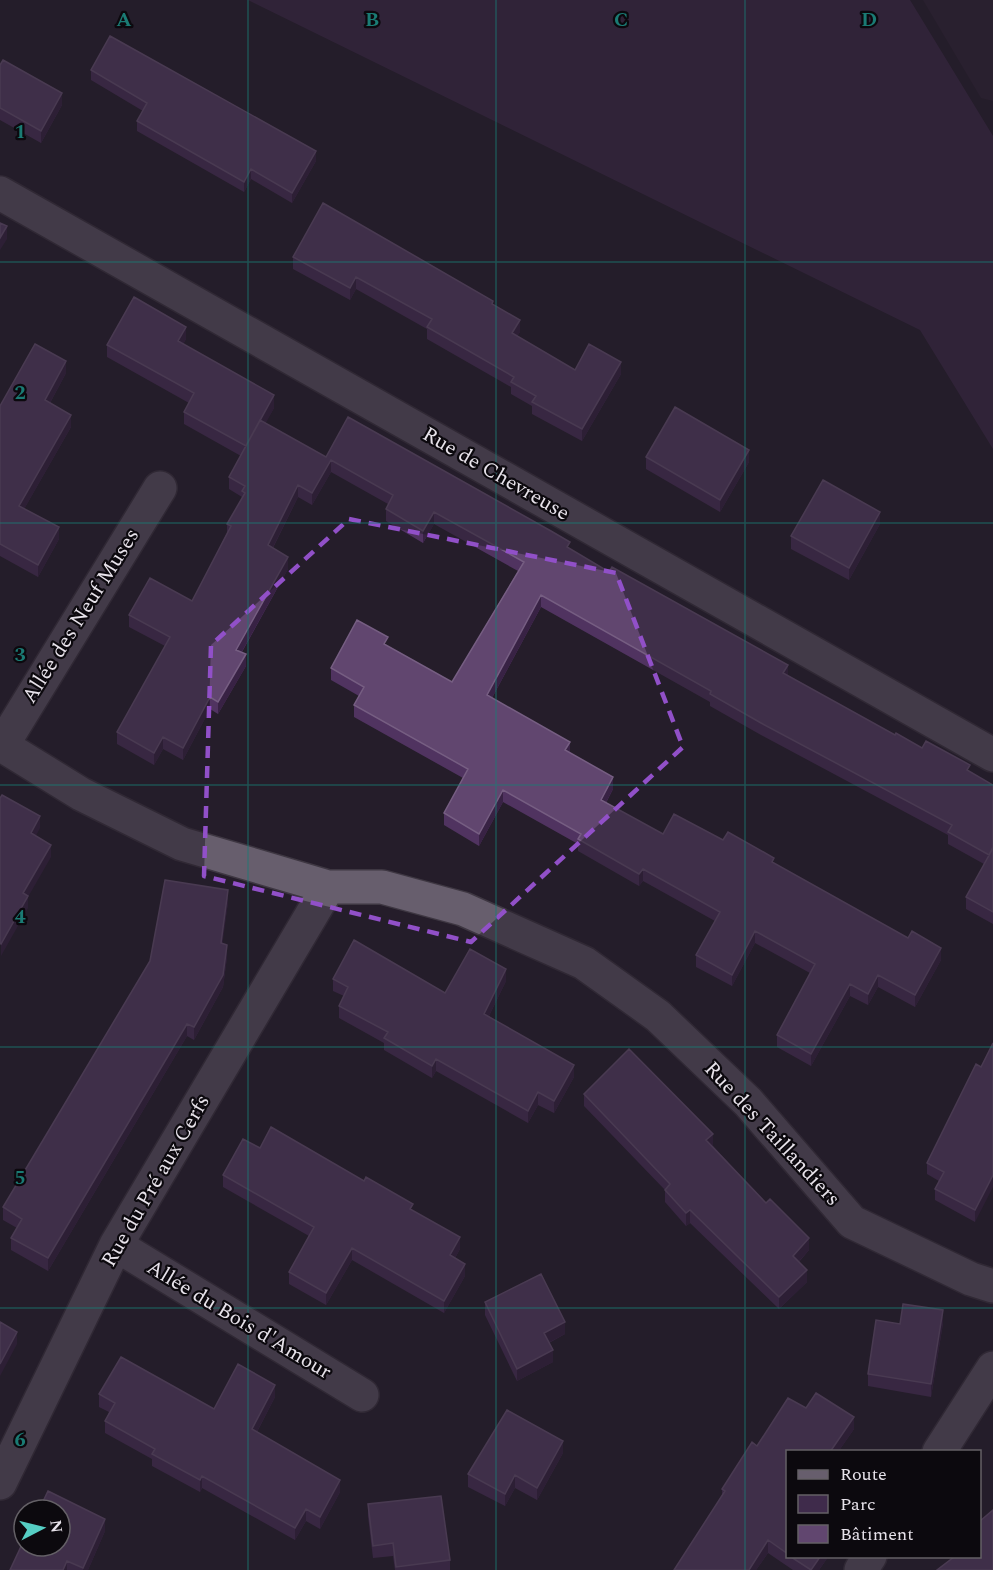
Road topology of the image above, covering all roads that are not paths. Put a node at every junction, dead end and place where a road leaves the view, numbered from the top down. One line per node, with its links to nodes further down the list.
1 (0, 194): 4 (street, Rue de Chevreuse)
2 (160, 488): 3 (street, Allée des Neuf Muses)
3 (1, 744): 5 (street, Rue des Taillandiers)
4 (993, 755)
5 (328, 887): 6 (street, Rue du Pré aux Cerfs); 7 (street, Rue des Taillandiers)
6 (116, 1245): 9 (street, Allée du Bois d'Amour); 11 (street, Rue du Pré aux Cerfs)
7 (993, 1286)
8 (993, 1368): 10 (street)
9 (362, 1395)
10 (940, 1450)
11 (0, 1483)

